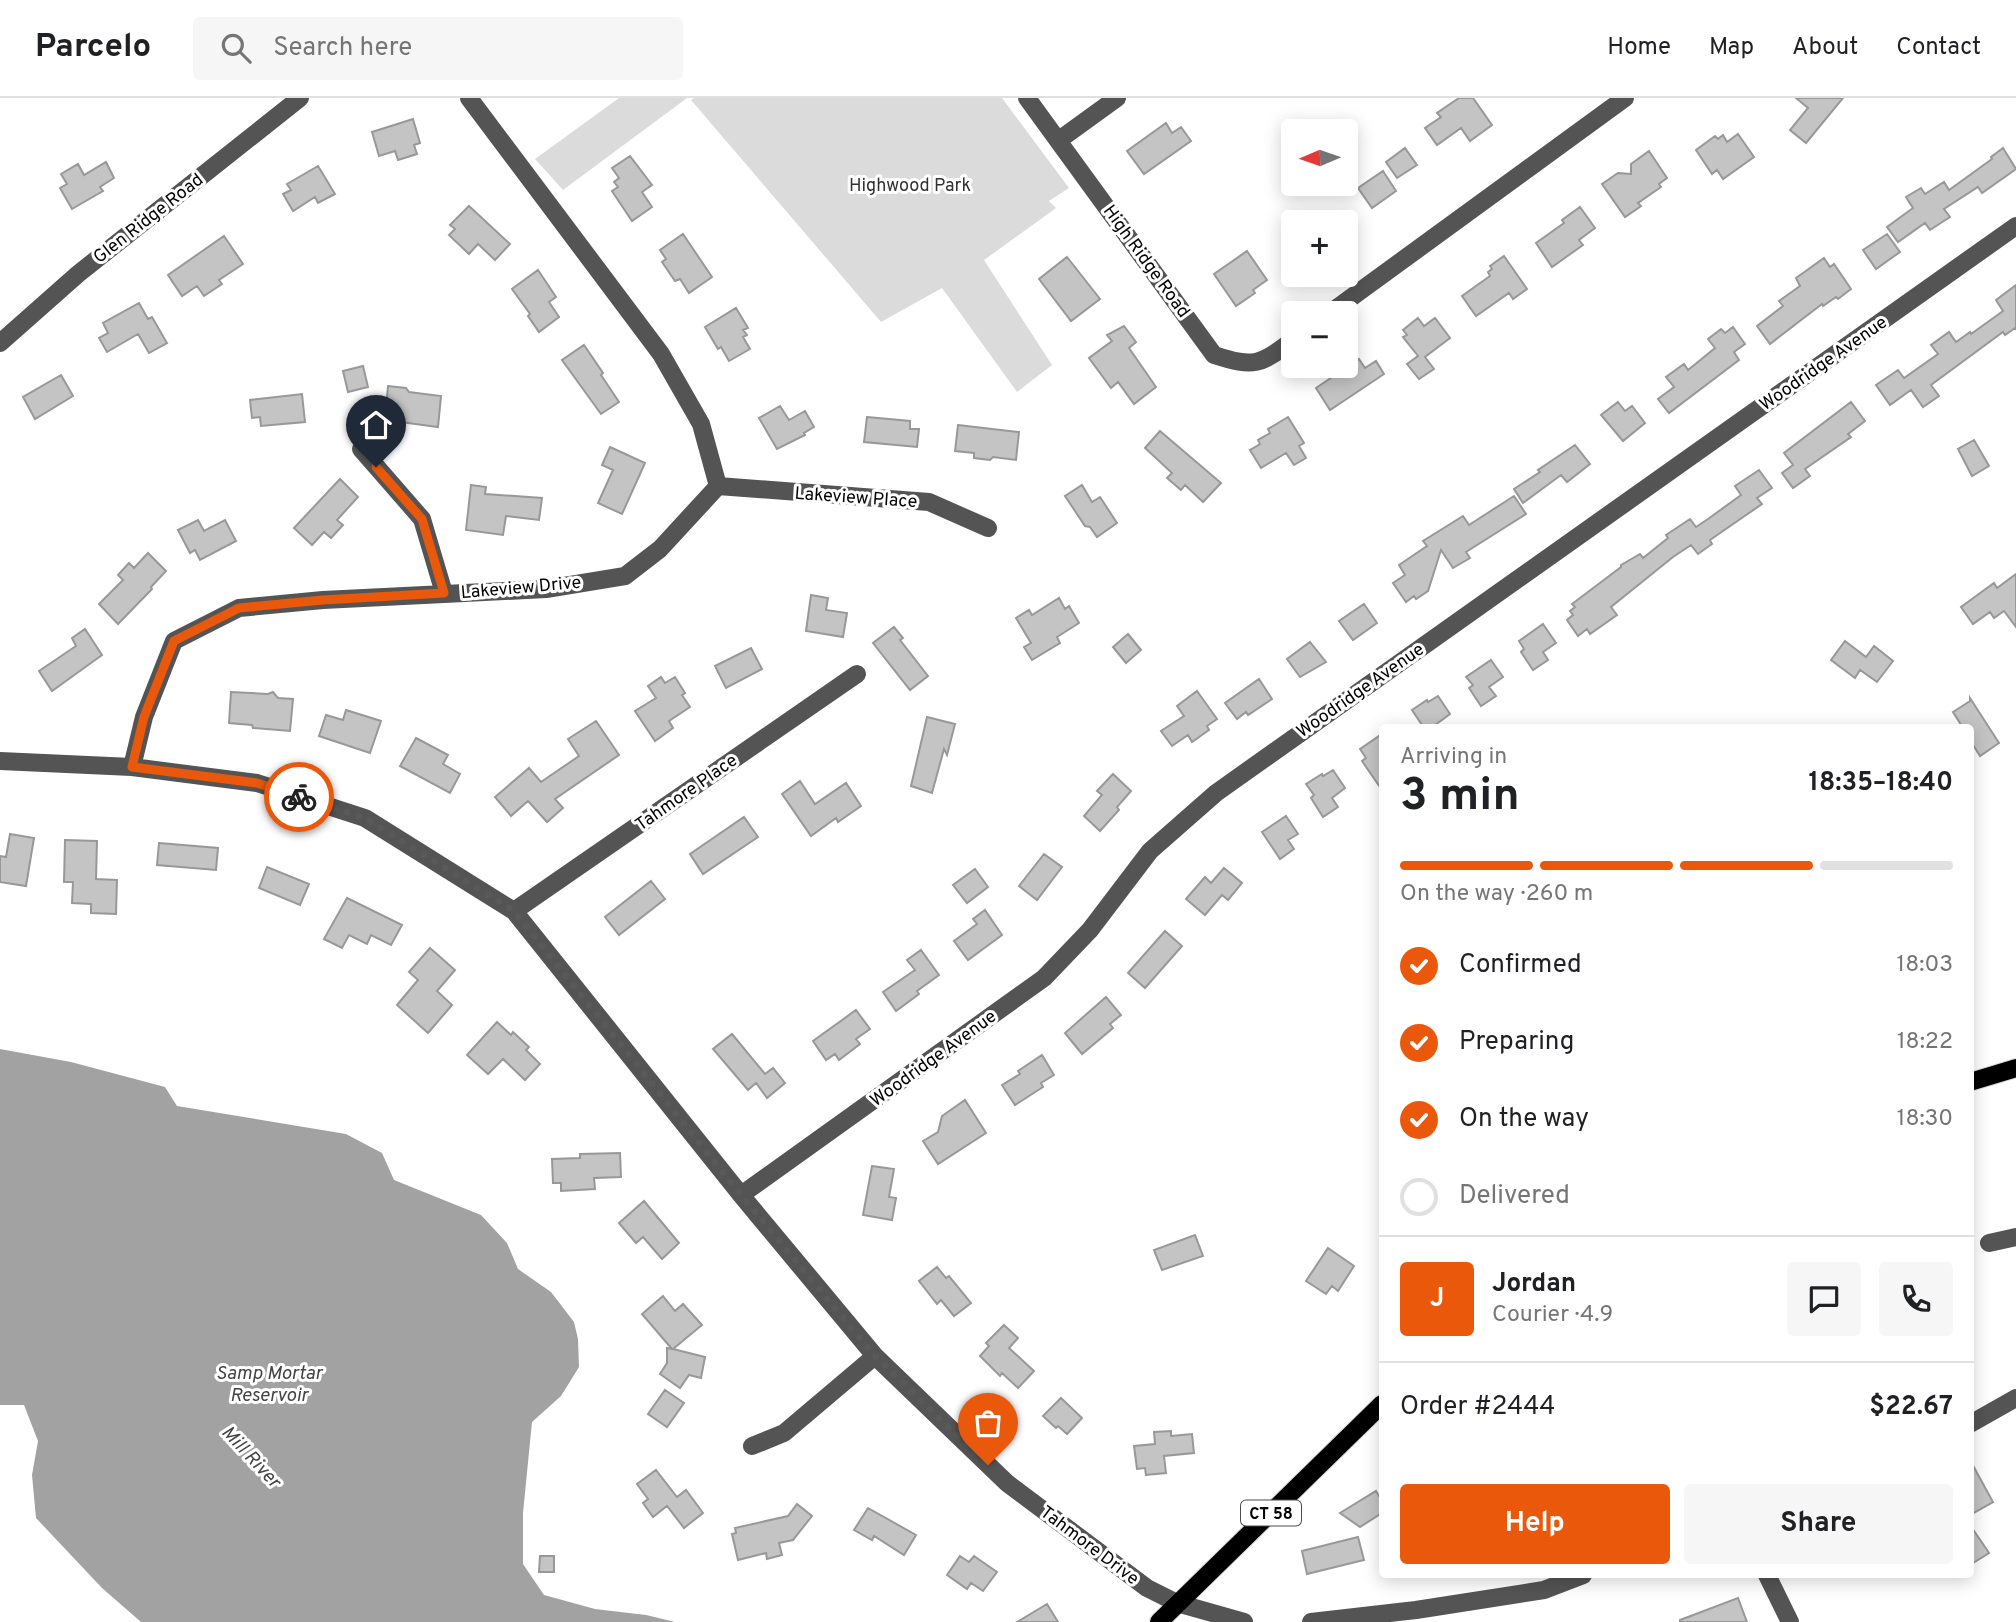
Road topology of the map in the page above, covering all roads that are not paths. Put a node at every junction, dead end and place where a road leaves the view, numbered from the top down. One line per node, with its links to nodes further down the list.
1 (300, 98): 9 (street, Glen Ridge Road)
2 (469, 98): 12 (street)
3 (1027, 98): 6 (street, High Ridge Road)
4 (1117, 98): 6 (street)
5 (1625, 98): 8 (street)
6 (1059, 140): 10 (street, High Ridge Road)
7 (2016, 226): 21 (street, Woodridge Avenue)
8 (1346, 301)
9 (3, 336)
10 (1281, 349)
11 (361, 449): 14 (street)
12 (718, 486): 13 (street, Lakeview Place); 14 (street, Lakeview Drive)
13 (988, 528)
14 (444, 593): 17 (street, Lakeview Drive)
15 (857, 674): 18 (street, Tahmore Place)
16 (0, 761): 17 (street, Tahmore Drive)
17 (132, 767): 18 (street, Tahmore Drive)
18 (514, 911): 21 (street, Tahmore Drive)
19 (2016, 1068): 20 (main road)
20 (1974, 1081)
21 (741, 1195): 24 (street, Tahmore Drive)
22 (2016, 1237): 23 (street)
23 (1989, 1243)
24 (875, 1356): 28 (street); 31 (street, Tahmore Drive)
25 (2016, 1398): 27 (street)
26 (1379, 1407): 31 (main road, CT 58)
27 (1974, 1422)
28 (752, 1446)
29 (1575, 1578): 34 (street)
30 (1768, 1578): 35 (street)
31 (1177, 1603): 32 (main road, CT 58); 33 (street, Tahmore Drive)
32 (1159, 1622)
33 (1244, 1622)
34 (1311, 1622)
35 (1790, 1622)

